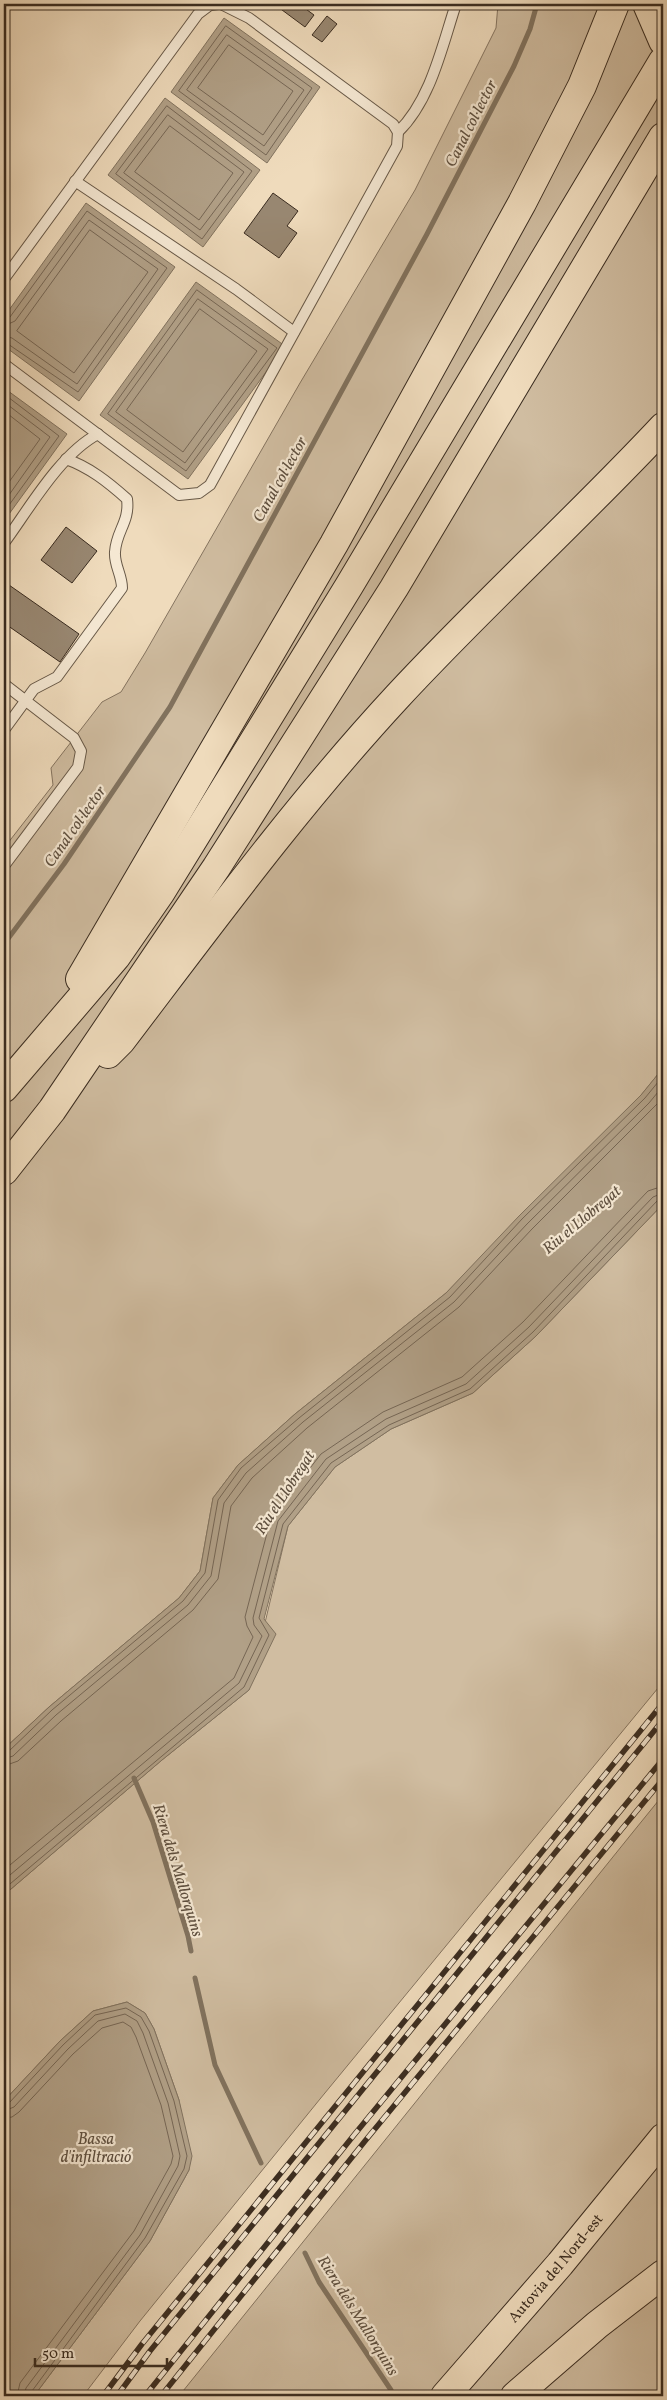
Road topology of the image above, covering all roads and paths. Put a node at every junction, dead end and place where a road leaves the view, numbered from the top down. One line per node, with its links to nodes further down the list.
1 (220, 4): 7 (lane); 9 (lane)
2 (615, 4): 21 (highway)
3 (647, 4): 5 (highway)
4 (453, 6): 7 (lane)
5 (663, 41)
6 (663, 61): 21 (highway)
7 (398, 132): 11 (lane)
8 (663, 137): 23 (highway)
9 (75, 182): 10 (lane); 11 (lane)
10 (4, 279)
11 (294, 332): 14 (lane)
12 (4, 364): 14 (lane)
13 (663, 427): 23 (highway)
14 (98, 434): 15 (lane)
15 (66, 460): 16 (lane); 18 (lane)
16 (4, 544)
17 (4, 684): 18 (lane)
18 (26, 702): 19 (lane); 20 (lane)
19 (4, 730)
20 (4, 866)
21 (47, 1037): 22 (highway)
22 (4, 1088)
23 (52, 1110): 24 (highway)
24 (4, 1171)
25 (663, 2138): 27 (highway, Autovia del Nord-est)
26 (663, 2274): 28 (highway)
27 (445, 2396)
28 (514, 2396)

